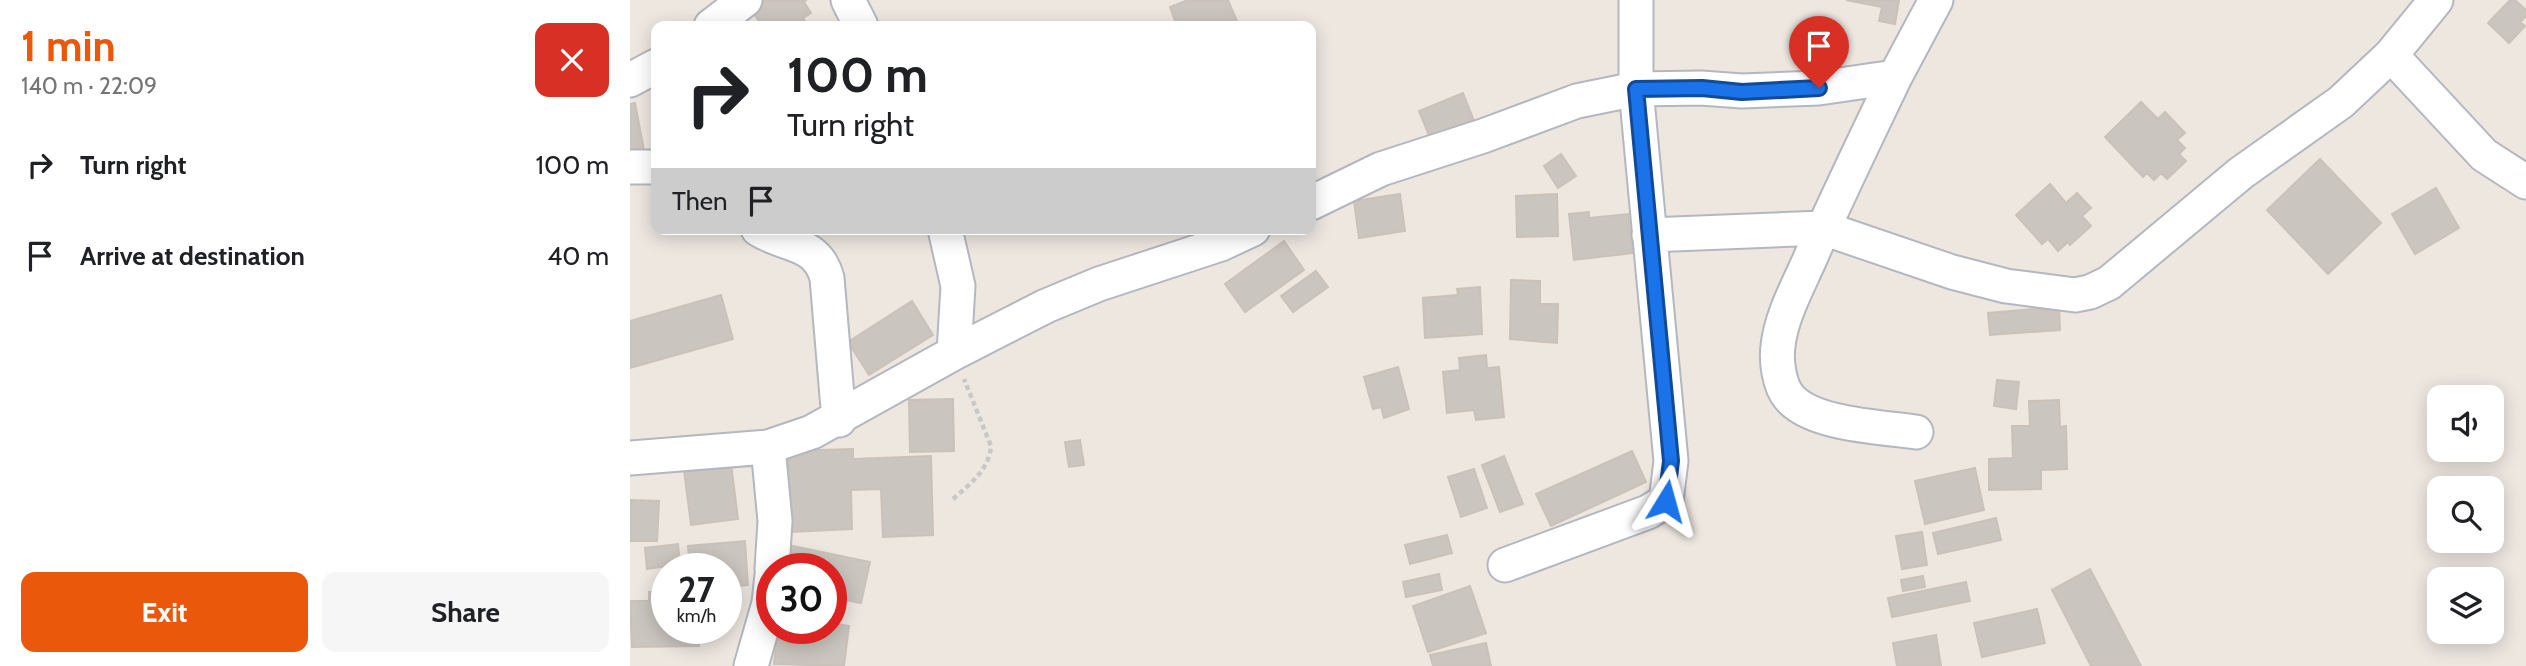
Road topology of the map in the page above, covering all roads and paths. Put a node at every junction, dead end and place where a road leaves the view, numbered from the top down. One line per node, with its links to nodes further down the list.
1 (746, 0): 6 (street)
2 (848, 0): 7 (street)
3 (1636, 0): 12 (street)
4 (1936, 0): 10 (street)
5 (2436, 0): 8 (street)
6 (718, 21)
7 (858, 21)
8 (2391, 55): 15 (street); 17 (street)
9 (651, 69): 11 (street)
10 (1895, 77): 12 (street); 17 (street)
11 (630, 80)
12 (1636, 89): 16 (street); 21 (street)
13 (630, 167): 14 (street)
14 (651, 167)
15 (2526, 182)
16 (1316, 201)
17 (1823, 228): 21 (street); 24 (street)
18 (772, 235): 23 (street)
19 (946, 235): 22 (street)
20 (1240, 235): 22 (street)
21 (1649, 235): 29 (street)
22 (954, 353): 23 (street); 27 (path)
23 (839, 419): 25 (street)
24 (1916, 432)
25 (768, 447): 26 (street); 28 (street)
26 (630, 458)
27 (953, 499)
28 (773, 553)
29 (1505, 565)
30 (757, 644): 31 (street)
31 (751, 666)

